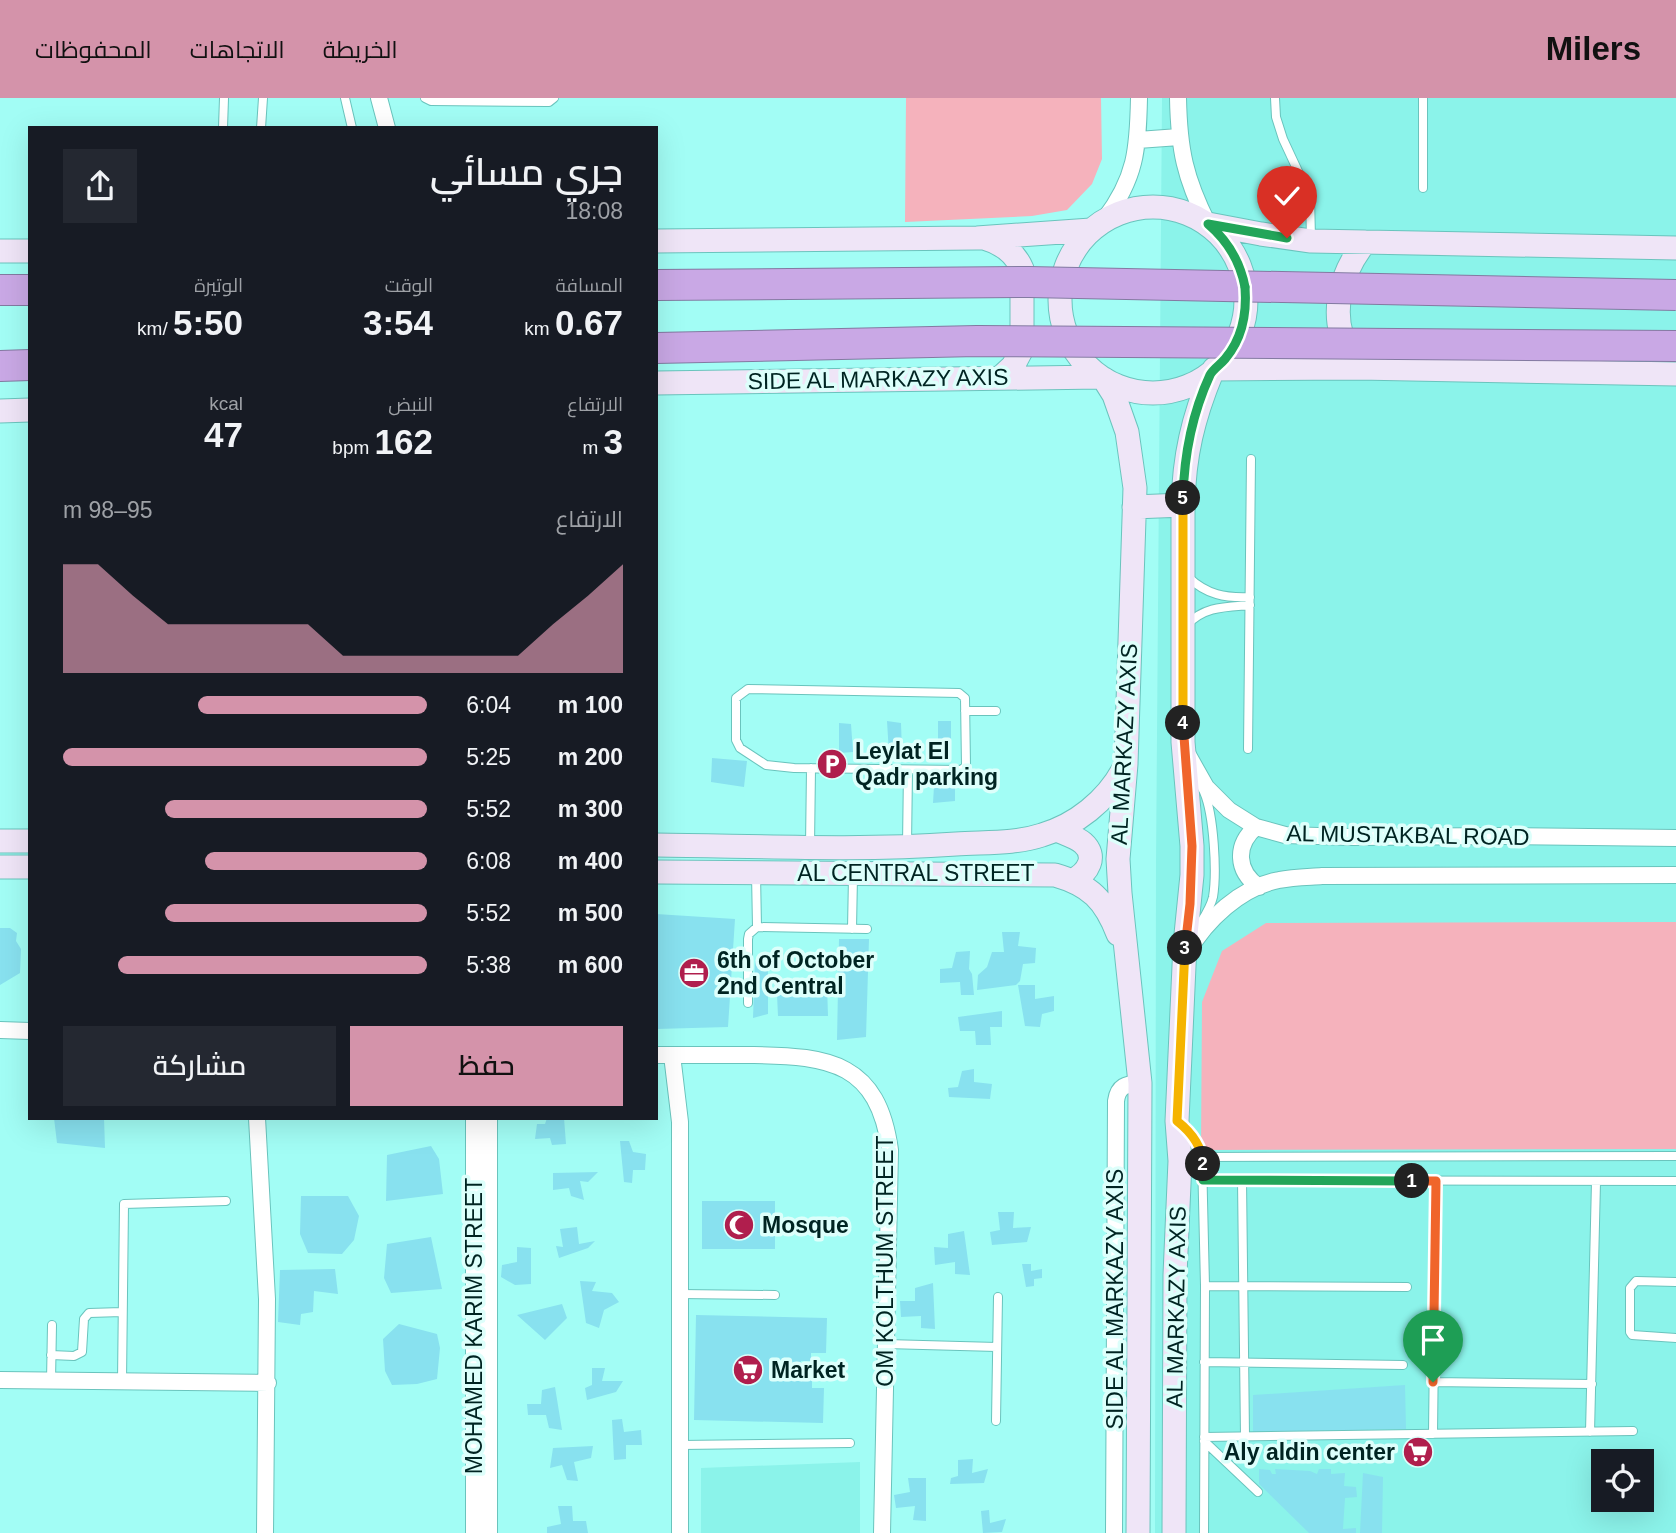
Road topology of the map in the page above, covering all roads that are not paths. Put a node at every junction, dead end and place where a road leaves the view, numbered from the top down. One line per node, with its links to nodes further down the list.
1 (224, 98): 15 (lane)
2 (263, 98): 16 (lane)
3 (345, 98): 17 (lane)
4 (379, 98): 18 (street)
5 (425, 98): 11 (lane)
6 (554, 98): 14 (lane)
7 (1139, 98): 20 (street)
8 (1178, 98): 19 (street)
9 (1275, 98): 25 (lane)
10 (1423, 98): 21 (lane)
11 (452, 100): 12 (lane)
12 (477, 100): 13 (lane)
13 (508, 100): 14 (lane)
14 (533, 100)
15 (223, 126)
16 (261, 126)
17 (352, 126)
18 (386, 126)
19 (1179, 137): 20 (street); 22 (street)
20 (1138, 140): 23 (street)
21 (1423, 188)
22 (1208, 224): 23 (main road); 25 (main road); 40 (main road)
23 (1098, 225): 24 (main road); 43 (main road)
24 (984, 238): 26 (main road); 42 (main road)
25 (1311, 241): 27 (main road)
26 (658, 242)
27 (1365, 242): 28 (main road); 39 (main road)
28 (1676, 248)
29 (0, 251): 30 (main road)
30 (28, 251)
31 (658, 285): 34 (highway, bridge)
32 (0, 290): 33 (highway)
33 (28, 290)
34 (1676, 295)
35 (1676, 346): 36 (highway, bridge)
36 (658, 348)
37 (28, 365): 38 (highway)
38 (0, 366)
39 (1359, 368): 40 (main road); 41 (main road)
40 (1213, 371): 43 (main road); 48 (main road, AL MARKAZY AXIS)
41 (1676, 374)
42 (1000, 378): 43 (main road, SIDE AL MARKAZY AXIS); 44 (main road, SIDE AL MARKAZY AXIS)
43 (1102, 378): 49 (main road, AL MARKAZY AXIS)
44 (658, 383)
45 (28, 410): 46 (main road)
46 (0, 411)
47 (1251, 459): 51 (lane)
48 (1183, 505): 49 (main road); 50 (main road, AL MARKAZY AXIS)
49 (1134, 507): 57 (main road, AL MARKAZY AXIS)
50 (1183, 571): 51 (lane); 52 (main road, AL MARKAZY AXIS)
51 (1250, 601): 52 (lane); 56 (lane)
52 (1183, 630): 55 (main road, AL MARKAZY AXIS)
53 (965, 711): 54 (lane); 58 (lane); 59 (lane)
54 (996, 711)
55 (1183, 742): 60 (street, AL MUSTAKBAL ROAD); 79 (main road, AL MARKAZY AXIS)
56 (1248, 749)
57 (1126, 764): 61 (main road, AL CENTRAL STREET); 80 (main road, AL MARKAZY AXIS)
58 (811, 768): 59 (lane); 66 (lane)
59 (908, 770): 67 (lane)
60 (1256, 827): 62 (street, AL MUSTAKBAL ROAD); 75 (street)
61 (1057, 830): 67 (main road, AL CENTRAL STREET); 74 (main road)
62 (1676, 838)
63 (0, 841): 64 (main road)
64 (28, 841)
65 (658, 845): 66 (main road, AL CENTRAL STREET)
66 (810, 846): 67 (main road, AL CENTRAL STREET)
67 (907, 848)
68 (0, 867): 69 (main road)
69 (28, 867)
70 (658, 872): 71 (main road, AL CENTRAL STREET)
71 (756, 872): 72 (main road, AL CENTRAL STREET); 76 (lane)
72 (853, 873): 74 (main road, AL CENTRAL STREET); 77 (lane)
73 (1676, 875): 75 (street, AL MUSTAKBAL ROAD)
74 (1073, 880): 80 (main road, AL CENTRAL STREET)
75 (1259, 887): 79 (street, AL MUSTAKBAL ROAD)
76 (757, 927): 77 (lane); 81 (lane)
77 (852, 929): 78 (lane)
78 (867, 929)
79 (1185, 951): 89 (main road, AL MARKAZY AXIS)
80 (1128, 961): 85 (main road, AL MARKAZY AXIS)
81 (748, 1003)
82 (0, 1030): 83 (street)
83 (28, 1031)
84 (664, 1055): 102 (street); 108 (street, OM KOLTHUM STREET)
85 (1140, 1083): 134 (street, SIDE AL MARKAZY AXIS); 135 (main road, AL MARKAZY AXIS)
86 (257, 1120): 118 (street)
87 (474, 1120): 130 (street, MOHAMED KARIM STREET)
88 (489, 1120): 131 (street, MOHAMED KARIM STREET)
89 (1177, 1121): 91 (lane); 136 (main road, AL MARKAZY AXIS)
90 (1676, 1156): 91 (lane)
91 (1202, 1157): 92 (lane)
92 (1203, 1180): 93 (lane); 99 (lane)
93 (1242, 1180): 94 (lane); 100 (lane)
94 (1436, 1181): 96 (lane); 117 (lane)
95 (1676, 1181): 96 (lane)
96 (1596, 1182): 119 (lane)
97 (226, 1201): 105 (lane)
98 (1676, 1282): 107 (lane)
99 (1205, 1286): 100 (lane); 111 (lane)
100 (1245, 1286): 101 (lane); 112 (lane)
101 (1407, 1287)
102 (680, 1294): 103 (lane); 127 (street)
103 (775, 1295)
104 (998, 1297): 109 (lane)
105 (122, 1312): 110 (lane); 116 (lane)
106 (52, 1325): 110 (lane)
107 (1676, 1338)
108 (886, 1344): 109 (lane); 133 (street, OM KOLTHUM STREET)
109 (997, 1347): 120 (lane)
110 (51, 1355): 115 (lane)
111 (1204, 1362): 112 (lane); 125 (lane)
112 (1245, 1362): 113 (lane); 124 (lane)
113 (1403, 1365)
114 (0, 1380): 115 (street)
115 (51, 1381): 116 (street)
116 (122, 1381): 118 (street)
117 (1433, 1382): 119 (lane); 123 (lane)
118 (268, 1383): 129 (street)
119 (1592, 1384): 122 (lane)
120 (996, 1420)
121 (1633, 1431): 122 (lane)
122 (1590, 1432): 123 (lane)
123 (1433, 1434): 124 (lane)
124 (1245, 1436): 125 (lane)
125 (1204, 1439): 128 (lane); 137 (lane)
126 (850, 1443): 127 (lane)
127 (680, 1445): 132 (street)
128 (1258, 1492)
129 (265, 1533)
130 (474, 1533)
131 (489, 1533)
132 (680, 1533)
133 (882, 1533)
134 (1114, 1533)
135 (1138, 1533)
136 (1174, 1533)
137 (1204, 1533)

